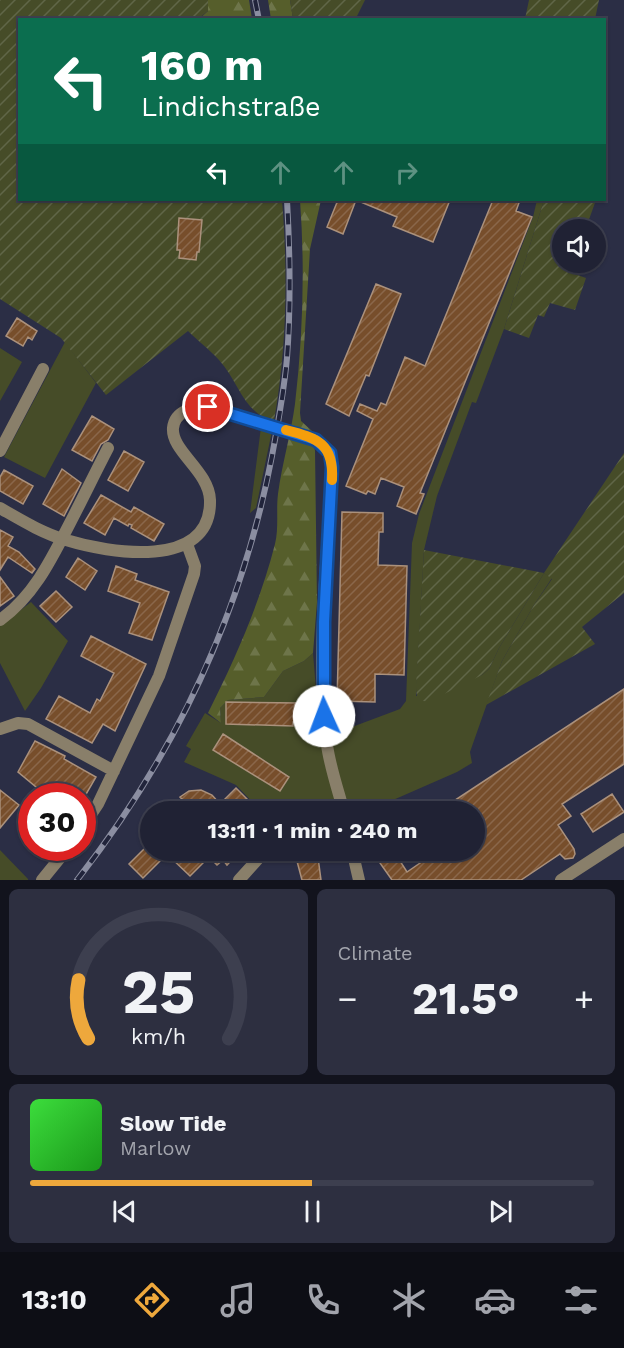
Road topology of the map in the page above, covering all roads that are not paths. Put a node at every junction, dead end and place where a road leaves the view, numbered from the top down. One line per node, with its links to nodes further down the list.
1 (43, 369): 3 (street)
2 (108, 448): 5 (street)
3 (0, 452)
4 (0, 508): 5 (street)
5 (62, 538): 6 (street); 7 (street)
6 (187, 544): 9 (street); 10 (street)
7 (0, 620)
8 (0, 729): 9 (street)
9 (114, 771): 11 (street)
10 (341, 801)
11 (96, 807)
12 (624, 839): 19 (street)
13 (57, 861): 16 (street)
14 (256, 861): 17 (street)
15 (354, 861): 18 (street)
16 (42, 880)
17 (238, 880)
18 (358, 880)
19 (561, 880)

